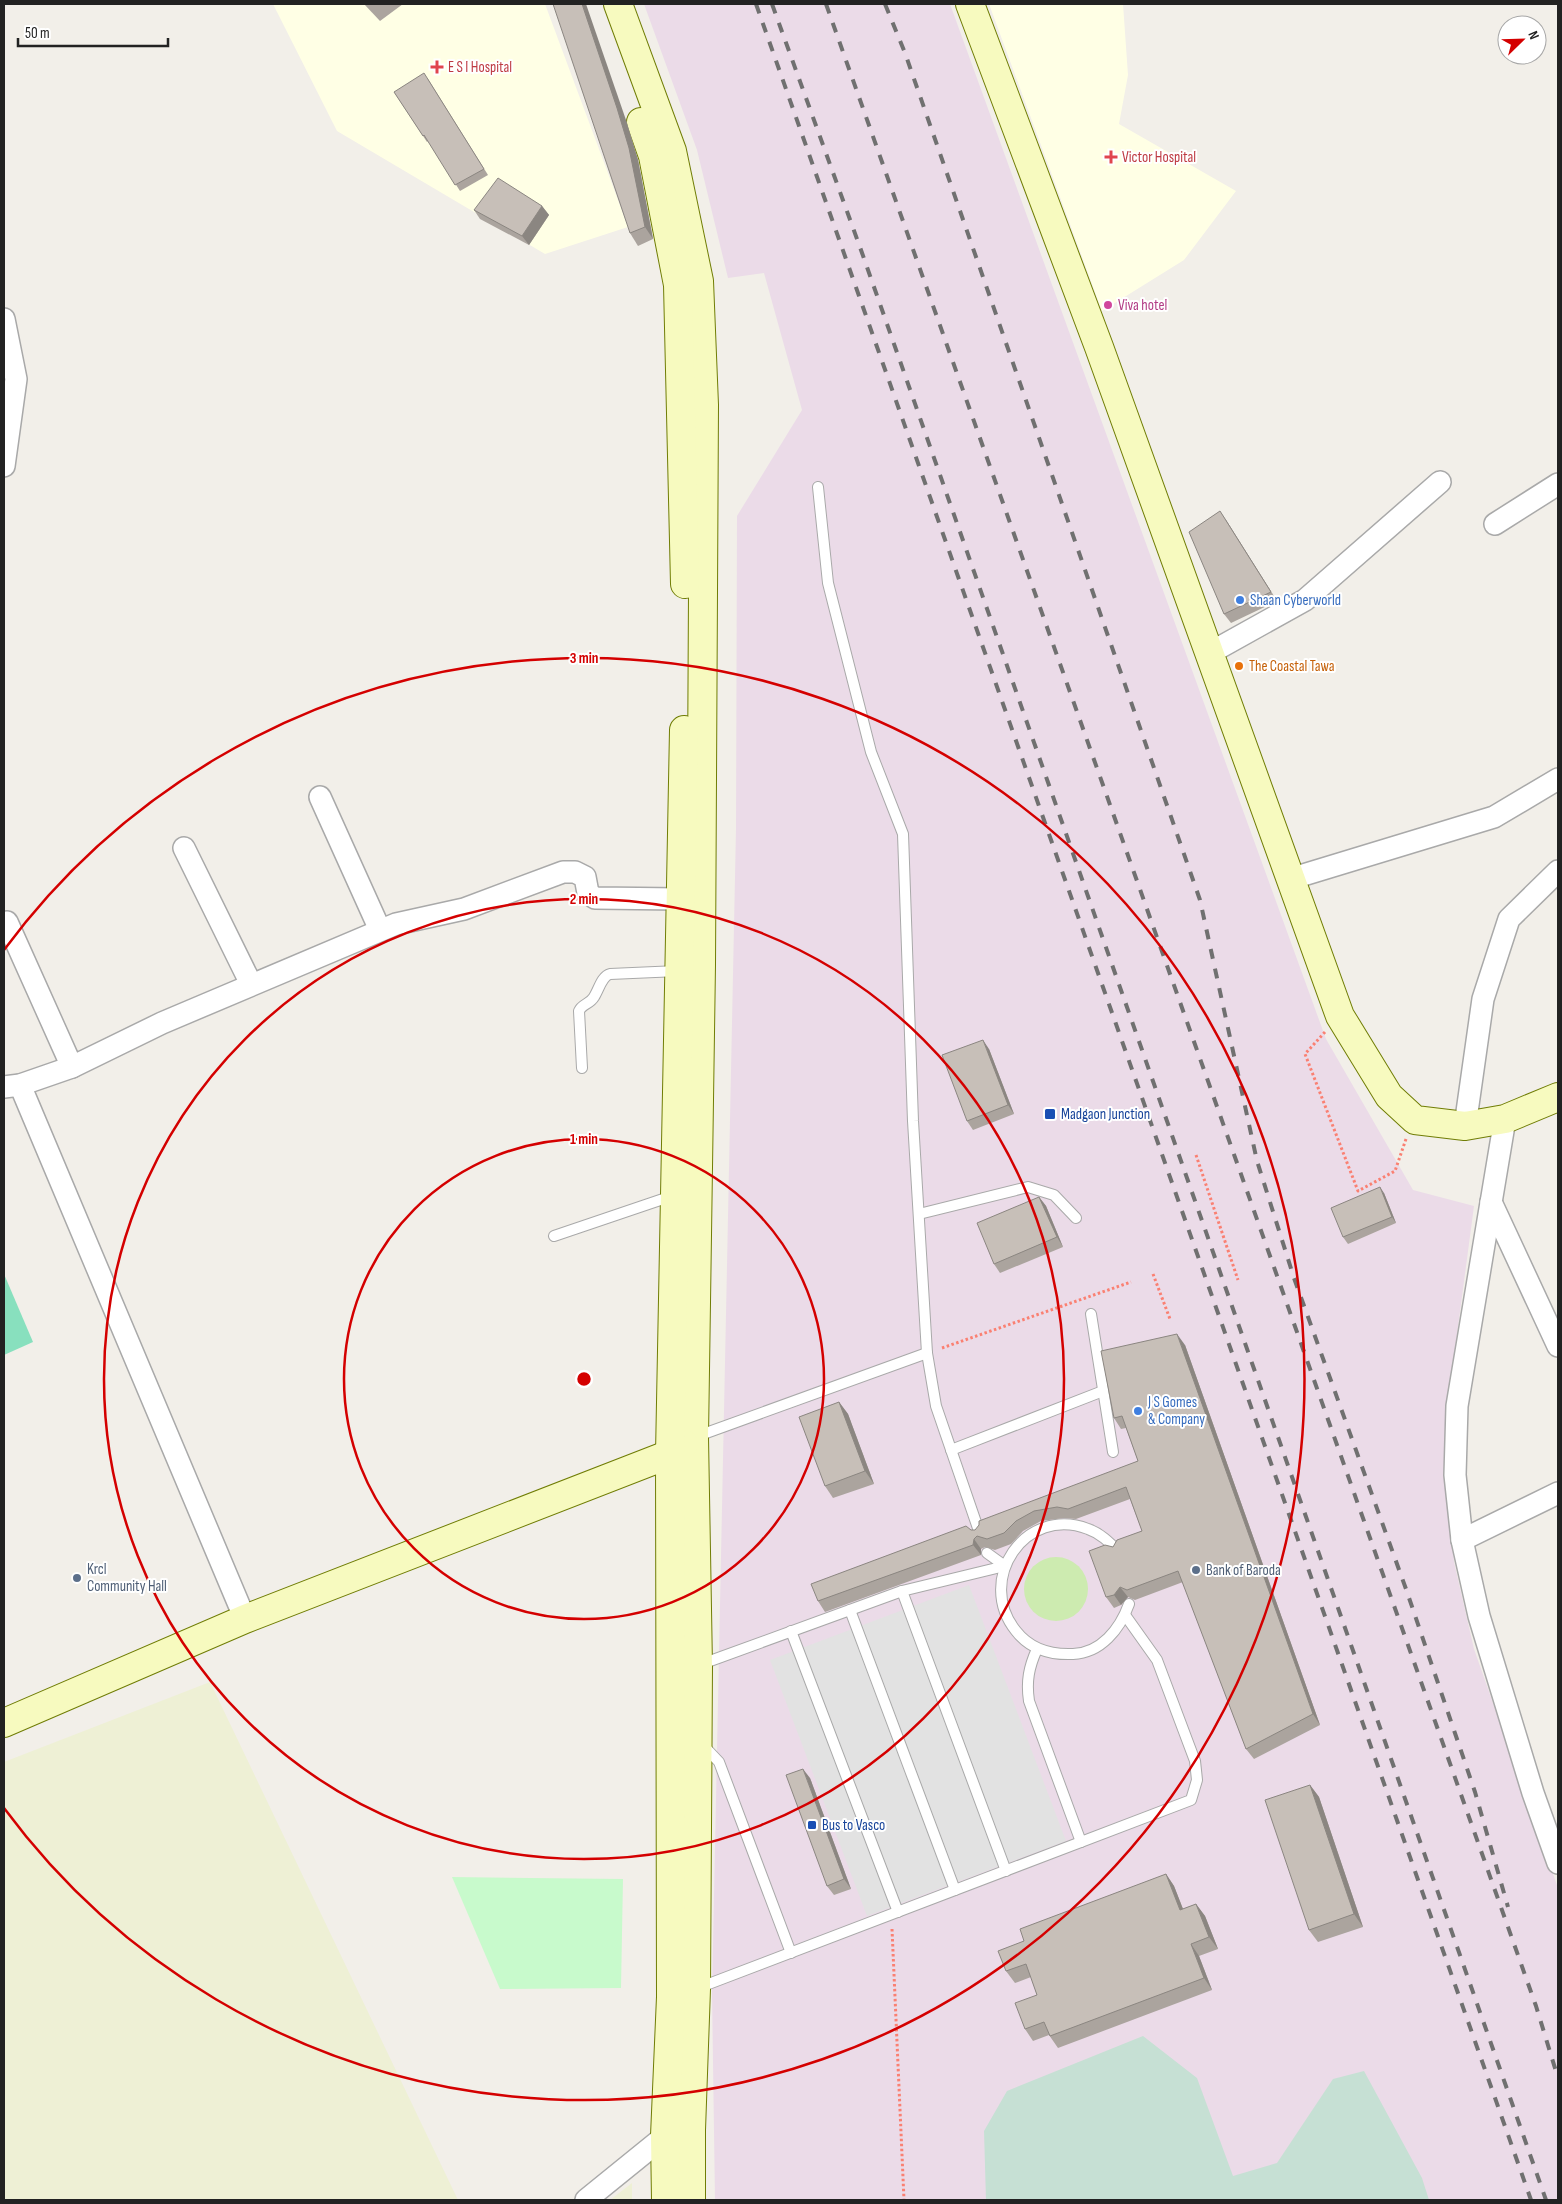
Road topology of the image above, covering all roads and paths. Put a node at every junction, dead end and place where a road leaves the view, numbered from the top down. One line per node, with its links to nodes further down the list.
1 (599, 4): 16 (main road)
2 (618, 4): 40 (main road)
3 (970, 4): 10 (main road)
4 (4, 319): 5 (street)
5 (4, 466)
6 (1440, 482): 10 (street)
7 (1558, 484): 9 (street)
8 (818, 487): 32 (lane)
9 (1495, 524)
10 (1208, 654): 15 (main road)
11 (1558, 779): 15 (street)
12 (320, 797): 18 (street)
13 (184, 848): 20 (street)
14 (1558, 871): 28 (street)
15 (1290, 879): 21 (main road)
16 (680, 899): 18 (street); 19 (main road)
17 (7, 922): 22 (street)
18 (380, 930): 20 (street)
19 (679, 971): 23 (lane); 30 (main road)
20 (251, 984): 22 (street)
21 (1340, 1016): 27 (main road); 27 (path)
22 (72, 1067): 24 (street)
23 (582, 1068)
24 (12, 1086): 56 (street)
25 (1558, 1097): 26 (main road)
26 (1505, 1119): 28 (main road); 31 (street)
27 (1415, 1120): 28 (main road)
28 (1465, 1126)
29 (1196, 1155): 36 (path)
30 (676, 1195): 34 (lane); 40 (main road)
31 (1491, 1202): 41 (street); 50 (street)
32 (919, 1214): 33 (lane); 42 (lane)
33 (1076, 1218)
34 (554, 1236)
35 (1153, 1274): 39 (path)
36 (1238, 1280)
37 (1131, 1282): 42 (path)
38 (1092, 1314): 43 (lane)
39 (1170, 1318)
40 (684, 1345): 44 (main road); 47 (main road)
41 (1558, 1346)
42 (927, 1353): 44 (lane); 45 (lane)
43 (1103, 1391): 45 (lane); 46 (lane)
44 (694, 1437): 47 (main road); 59 (main road)
45 (951, 1450): 49 (lane)
46 (1113, 1452)
47 (670, 1454): 56 (main road); 59 (main road)
48 (1558, 1493): 50 (street)
49 (980, 1534)
50 (1462, 1540): 63 (street)
51 (1118, 1551): 53 (lane)
52 (987, 1553): 53 (lane)
53 (1005, 1566): 54 (lane); 58 (lane)
54 (902, 1591): 55 (lane); 64 (lane)
55 (850, 1610): 57 (lane); 65 (lane)
56 (245, 1619): 60 (main road)
57 (791, 1631): 59 (lane); 66 (lane)
58 (1037, 1649): 62 (lane); 62 (lane)
59 (685, 1667): 61 (main road); 68 (main road)
60 (4, 1723)
61 (698, 1740): 67 (lane); 68 (main road)
62 (1081, 1842): 64 (lane)
63 (1558, 1863)
64 (1006, 1871): 65 (lane)
65 (955, 1890): 66 (lane)
66 (895, 1913): 67 (lane); 73 (path)
67 (791, 1952): 68 (lane)
68 (684, 1993): 69 (main road)
69 (678, 2133): 70 (street); 71 (main road); 72 (main road)
70 (586, 2200)
71 (666, 2200)
72 (691, 2200)
73 (904, 2200)

